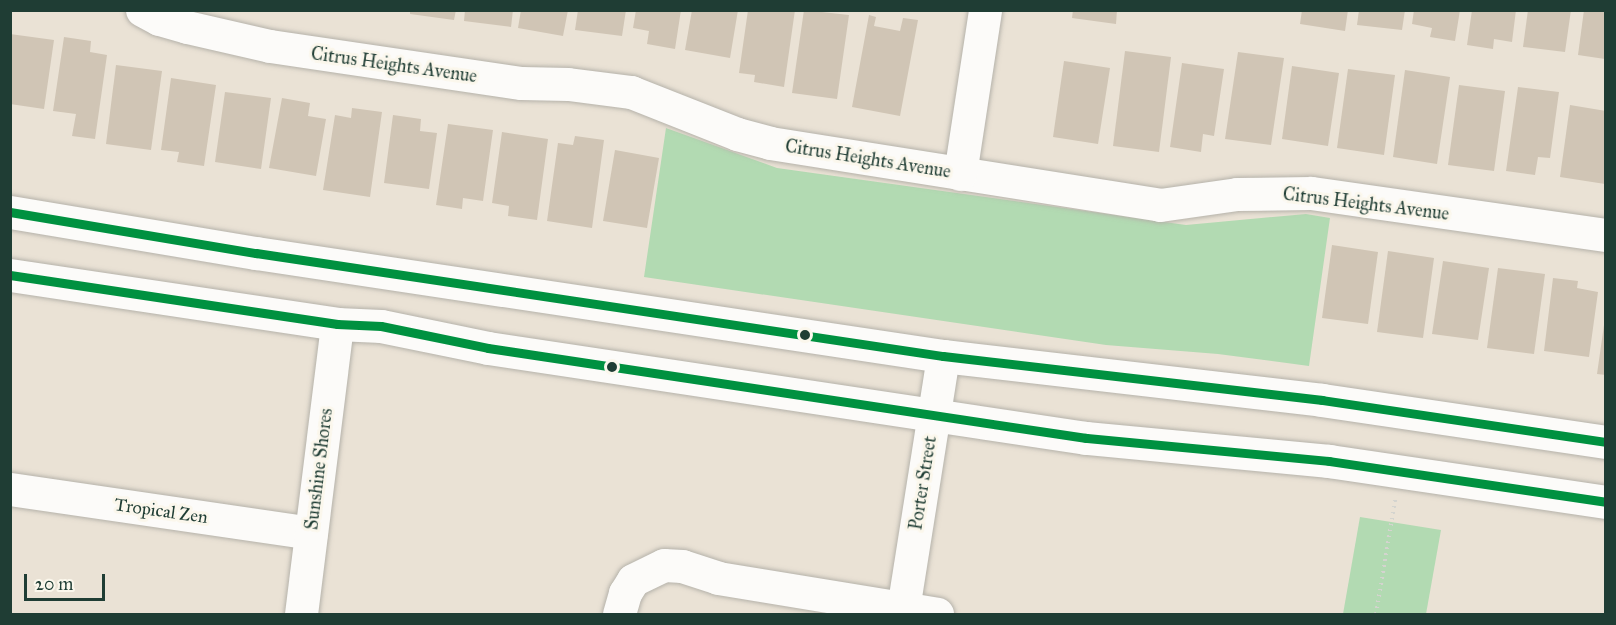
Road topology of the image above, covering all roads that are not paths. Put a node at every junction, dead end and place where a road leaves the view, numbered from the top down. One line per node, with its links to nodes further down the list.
1 (142, 10): 3 (main road, Citrus Heights Avenue)
2 (985, 10): 4 (main road)
3 (234, 24): 4 (main road, Citrus Heights Avenue)
4 (960, 174): 6 (main road, Citrus Heights Avenue)
5 (10, 212): 9 (main road)
6 (1605, 235)
7 (10, 275): 8 (main road)
8 (337, 324): 10 (main road); 14 (main road, Sunshine Shores)
9 (943, 356): 10 (main road, Porter Street); 11 (main road)
10 (933, 415): 13 (main road); 15 (main road, Porter Street)
11 (1605, 442)
12 (10, 489): 14 (main road, Tropical Zen)
13 (1605, 502)
14 (311, 532): 16 (main road, Sunshine Shores)
15 (903, 609): 17 (main road); 18 (main road)
16 (301, 615)
17 (619, 615)
18 (937, 615)

